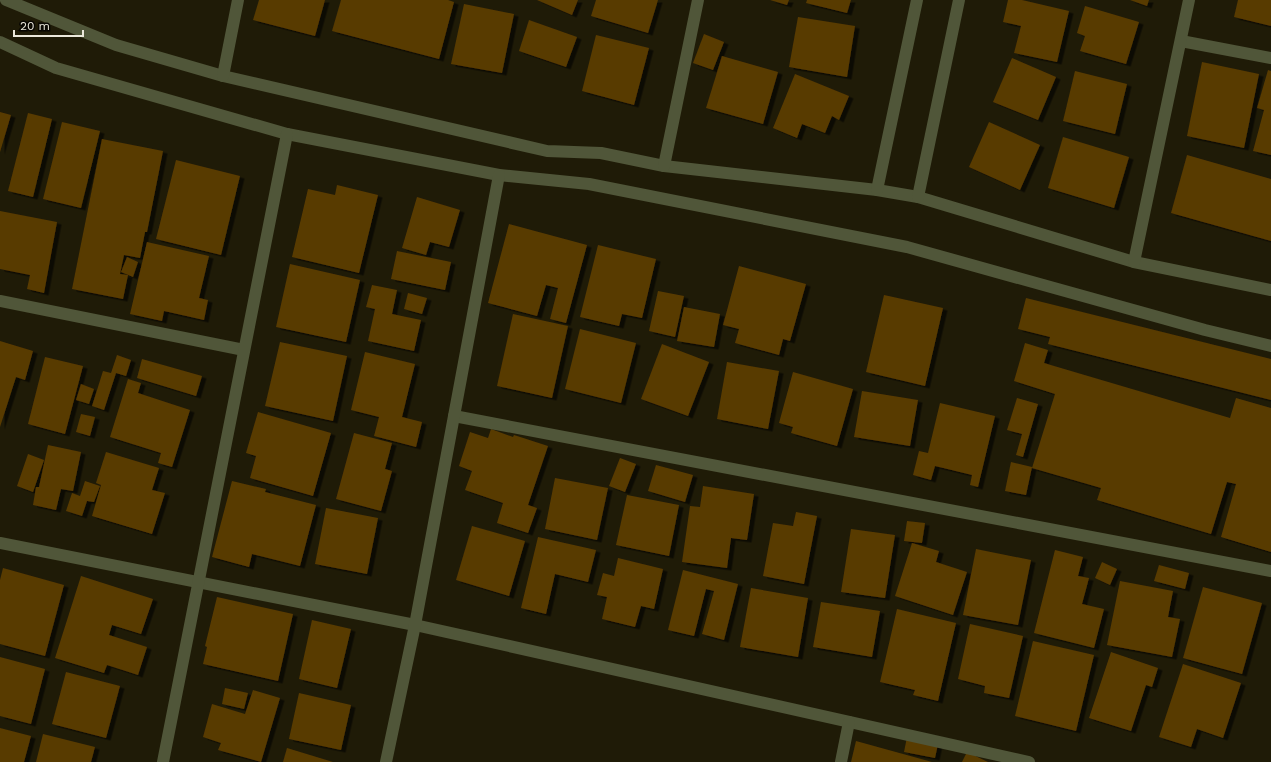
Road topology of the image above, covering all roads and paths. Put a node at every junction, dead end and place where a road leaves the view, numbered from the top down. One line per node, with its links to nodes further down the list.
1 (6, 0): 10 (street)
2 (238, 0): 10 (street)
3 (698, 0): 12 (street)
4 (917, 0): 14 (street)
5 (959, 0): 15 (street)
6 (1189, 0): 7 (street)
7 (1180, 40): 9 (street); 16 (street)
8 (0, 42): 11 (street)
9 (1271, 58)
10 (223, 76): 12 (street)
11 (287, 134): 13 (street); 20 (street)
12 (664, 166): 14 (street)
13 (499, 175): 19 (street); 21 (street)
14 (877, 190): 15 (street)
15 (918, 198): 16 (street)
16 (1134, 262): 17 (street)
17 (1271, 290)
18 (0, 301): 20 (street)
19 (1271, 346)
20 (244, 350): 24 (street)
21 (454, 416): 23 (street); 25 (street)
22 (0, 543): 24 (street)
23 (1271, 571)
24 (198, 582): 25 (street); 27 (street)
25 (414, 625): 26 (street); 28 (street)
26 (849, 722): 29 (street); 30 (street)
27 (163, 762)
28 (386, 762)
29 (841, 762)
30 (1030, 762)

